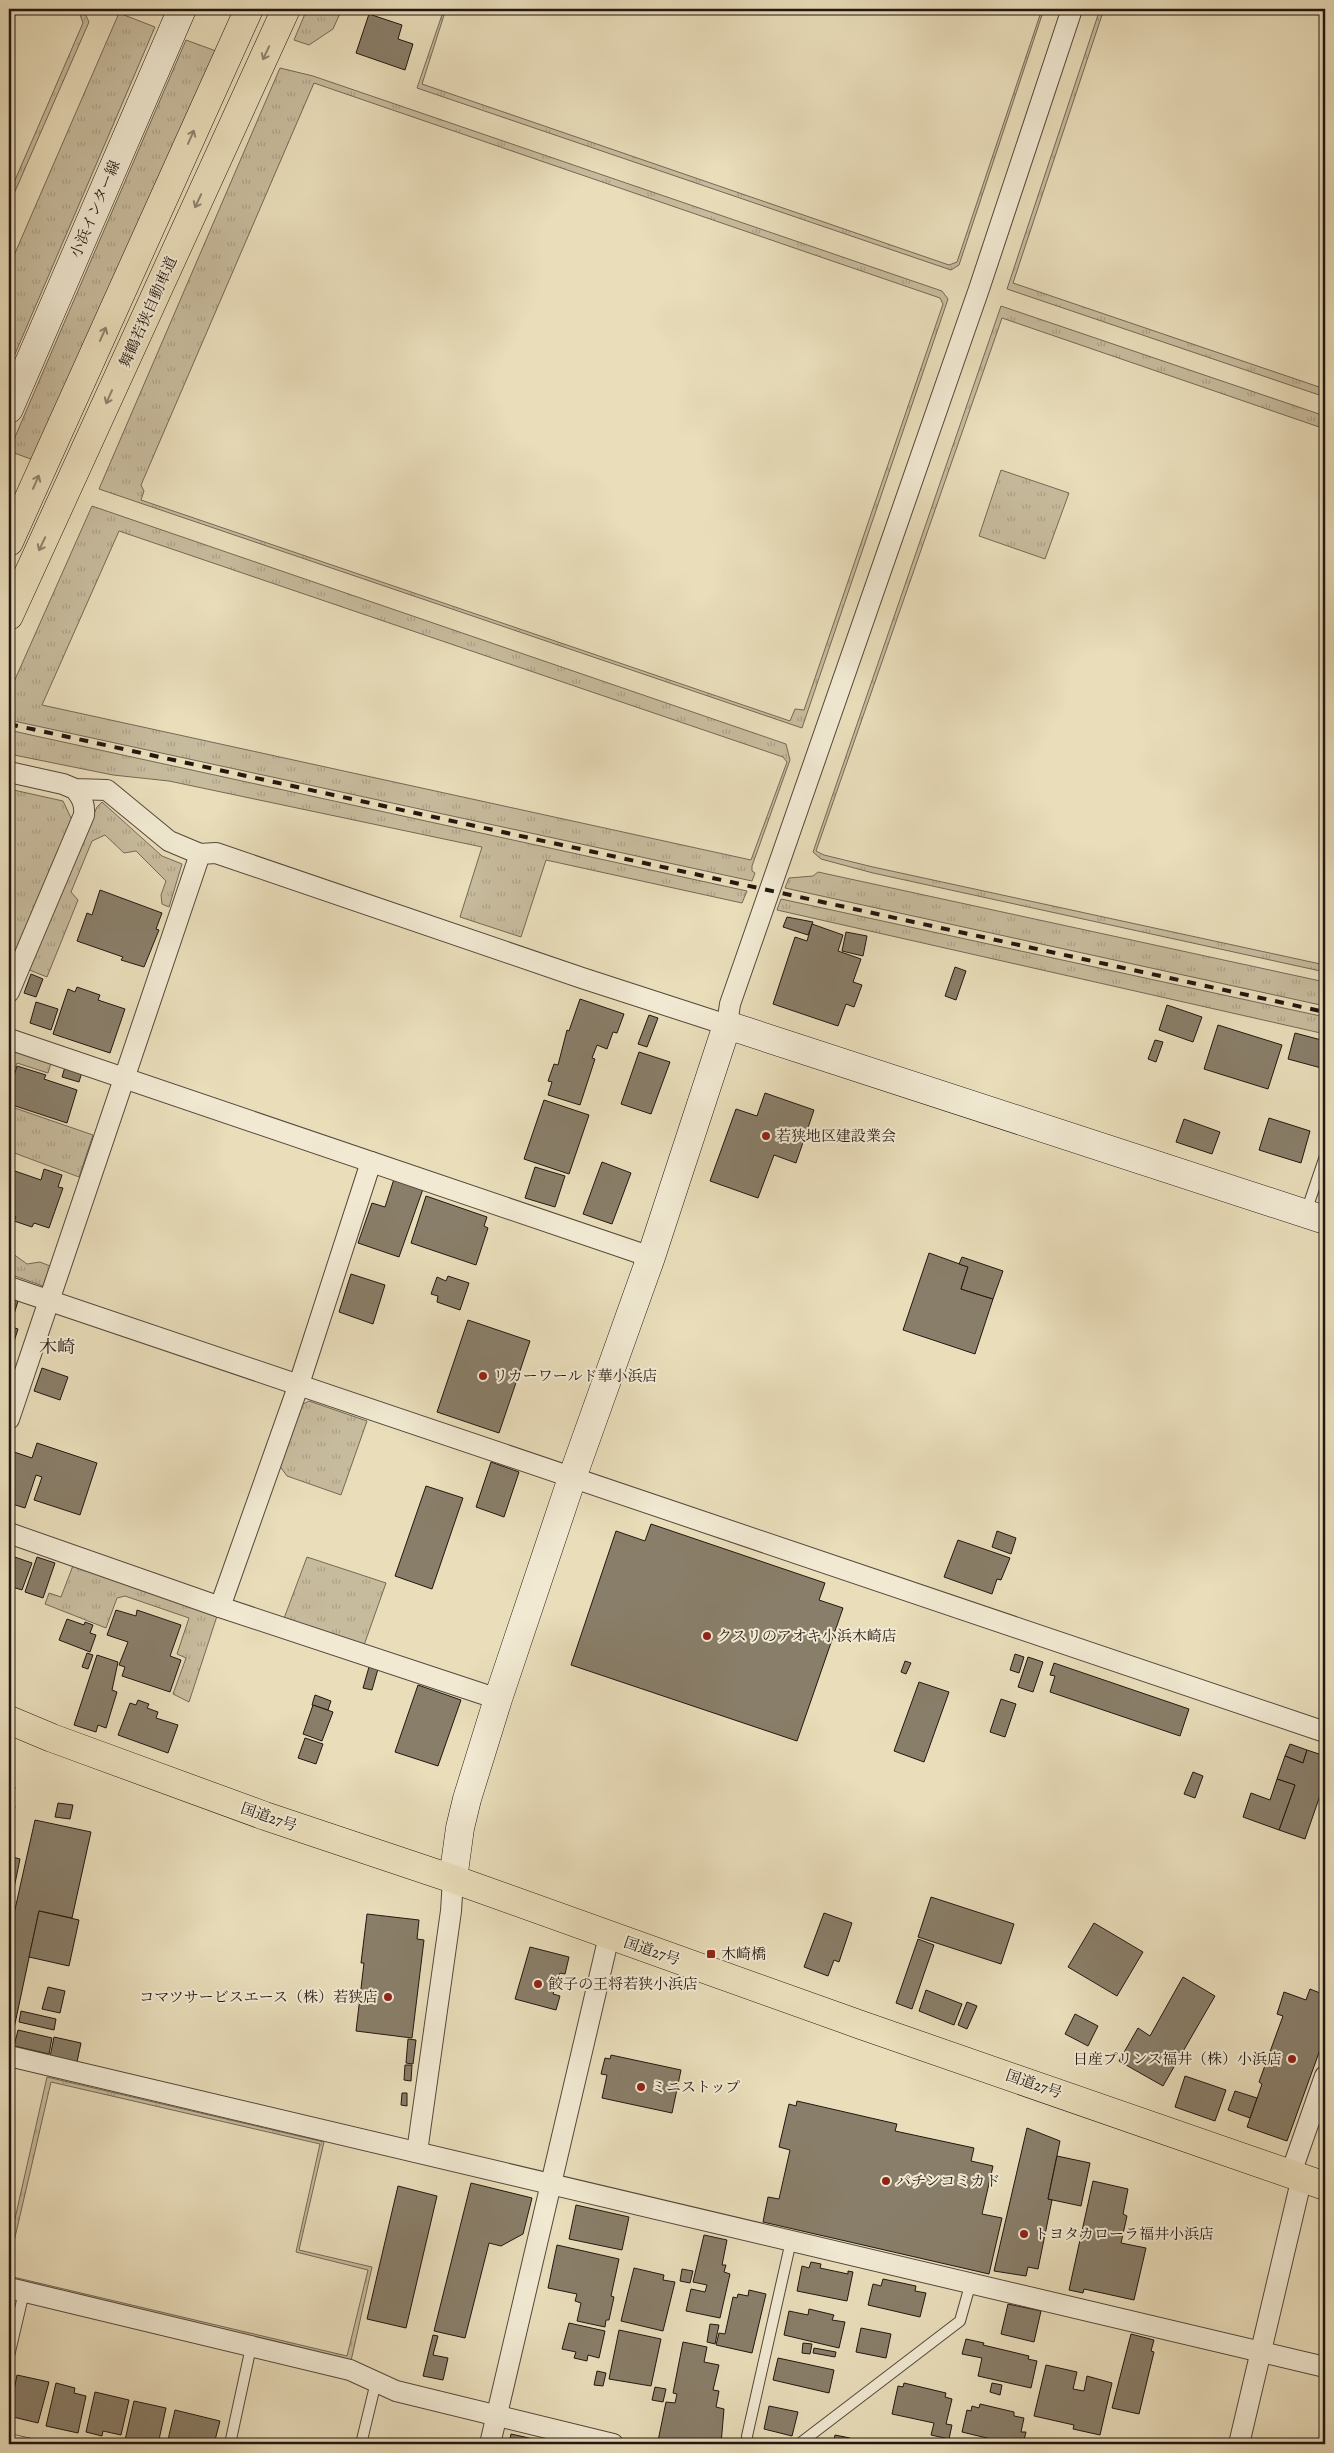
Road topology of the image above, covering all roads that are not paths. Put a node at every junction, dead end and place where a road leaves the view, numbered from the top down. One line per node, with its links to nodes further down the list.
1 (182, 9): 5 (street, 小浜インター線)
2 (249, 9): 6 (highway, one-way to 2)
3 (286, 9): 7 (highway, 舞鶴若狭自動車道, one-way to 7)
4 (1072, 9): 12 (street)
5 (9, 409)
6 (9, 542)
7 (9, 616)
8 (9, 772): 9 (street)
9 (75, 789): 10 (street); 11 (street)
10 (200, 854): 12 (street); 14 (street)
11 (9, 992)
12 (727, 1025): 17 (street); 18 (street)
13 (9, 1038): 14 (street)
14 (124, 1078): 16 (street); 20 (street)
15 (1325, 1156): 17 (lane)
16 (371, 1162): 18 (street); 21 (street)
17 (1315, 1216)
18 (651, 1257): 23 (street)
19 (9, 1287): 20 (street)
20 (49, 1300): 21 (street); 22 (street)
21 (298, 1384): 23 (street); 25 (street)
22 (9, 1419)
23 (572, 1478): 26 (street); 28 (street)
24 (9, 1533): 25 (street)
25 (220, 1607): 26 (street)
26 (498, 1699): 29 (street)
27 (9, 1720): 29 (highway, 国道27号)
28 (1325, 1732)
29 (453, 1879): 30 (highway, 国道27号); 33 (street)
30 (609, 1936): 34 (highway, 国道27号); 35 (street)
31 (9, 2056): 33 (street)
32 (1325, 2076): 34 (street)
33 (417, 2152): 35 (street)
34 (1306, 2179): 40 (street)
35 (552, 2185): 36 (street); 44 (street)
36 (791, 2241): 37 (street); 51 (lane)
37 (971, 2282): 40 (street); 52 (lane)
38 (16, 2290): 39 (street); 41 (lane)
39 (251, 2347): 43 (street); 47 (lane)
40 (1260, 2352): 42 (street); 53 (street)
41 (9, 2356)
42 (1325, 2367)
43 (376, 2382): 44 (street); 48 (lane)
44 (496, 2416): 49 (street); 50 (street)
45 (9, 2439): 46 (lane)
46 (31, 2444)
47 (230, 2444)
48 (361, 2444)
49 (490, 2444)
50 (613, 2444)
51 (748, 2444)
52 (799, 2444)
53 (1239, 2444)

